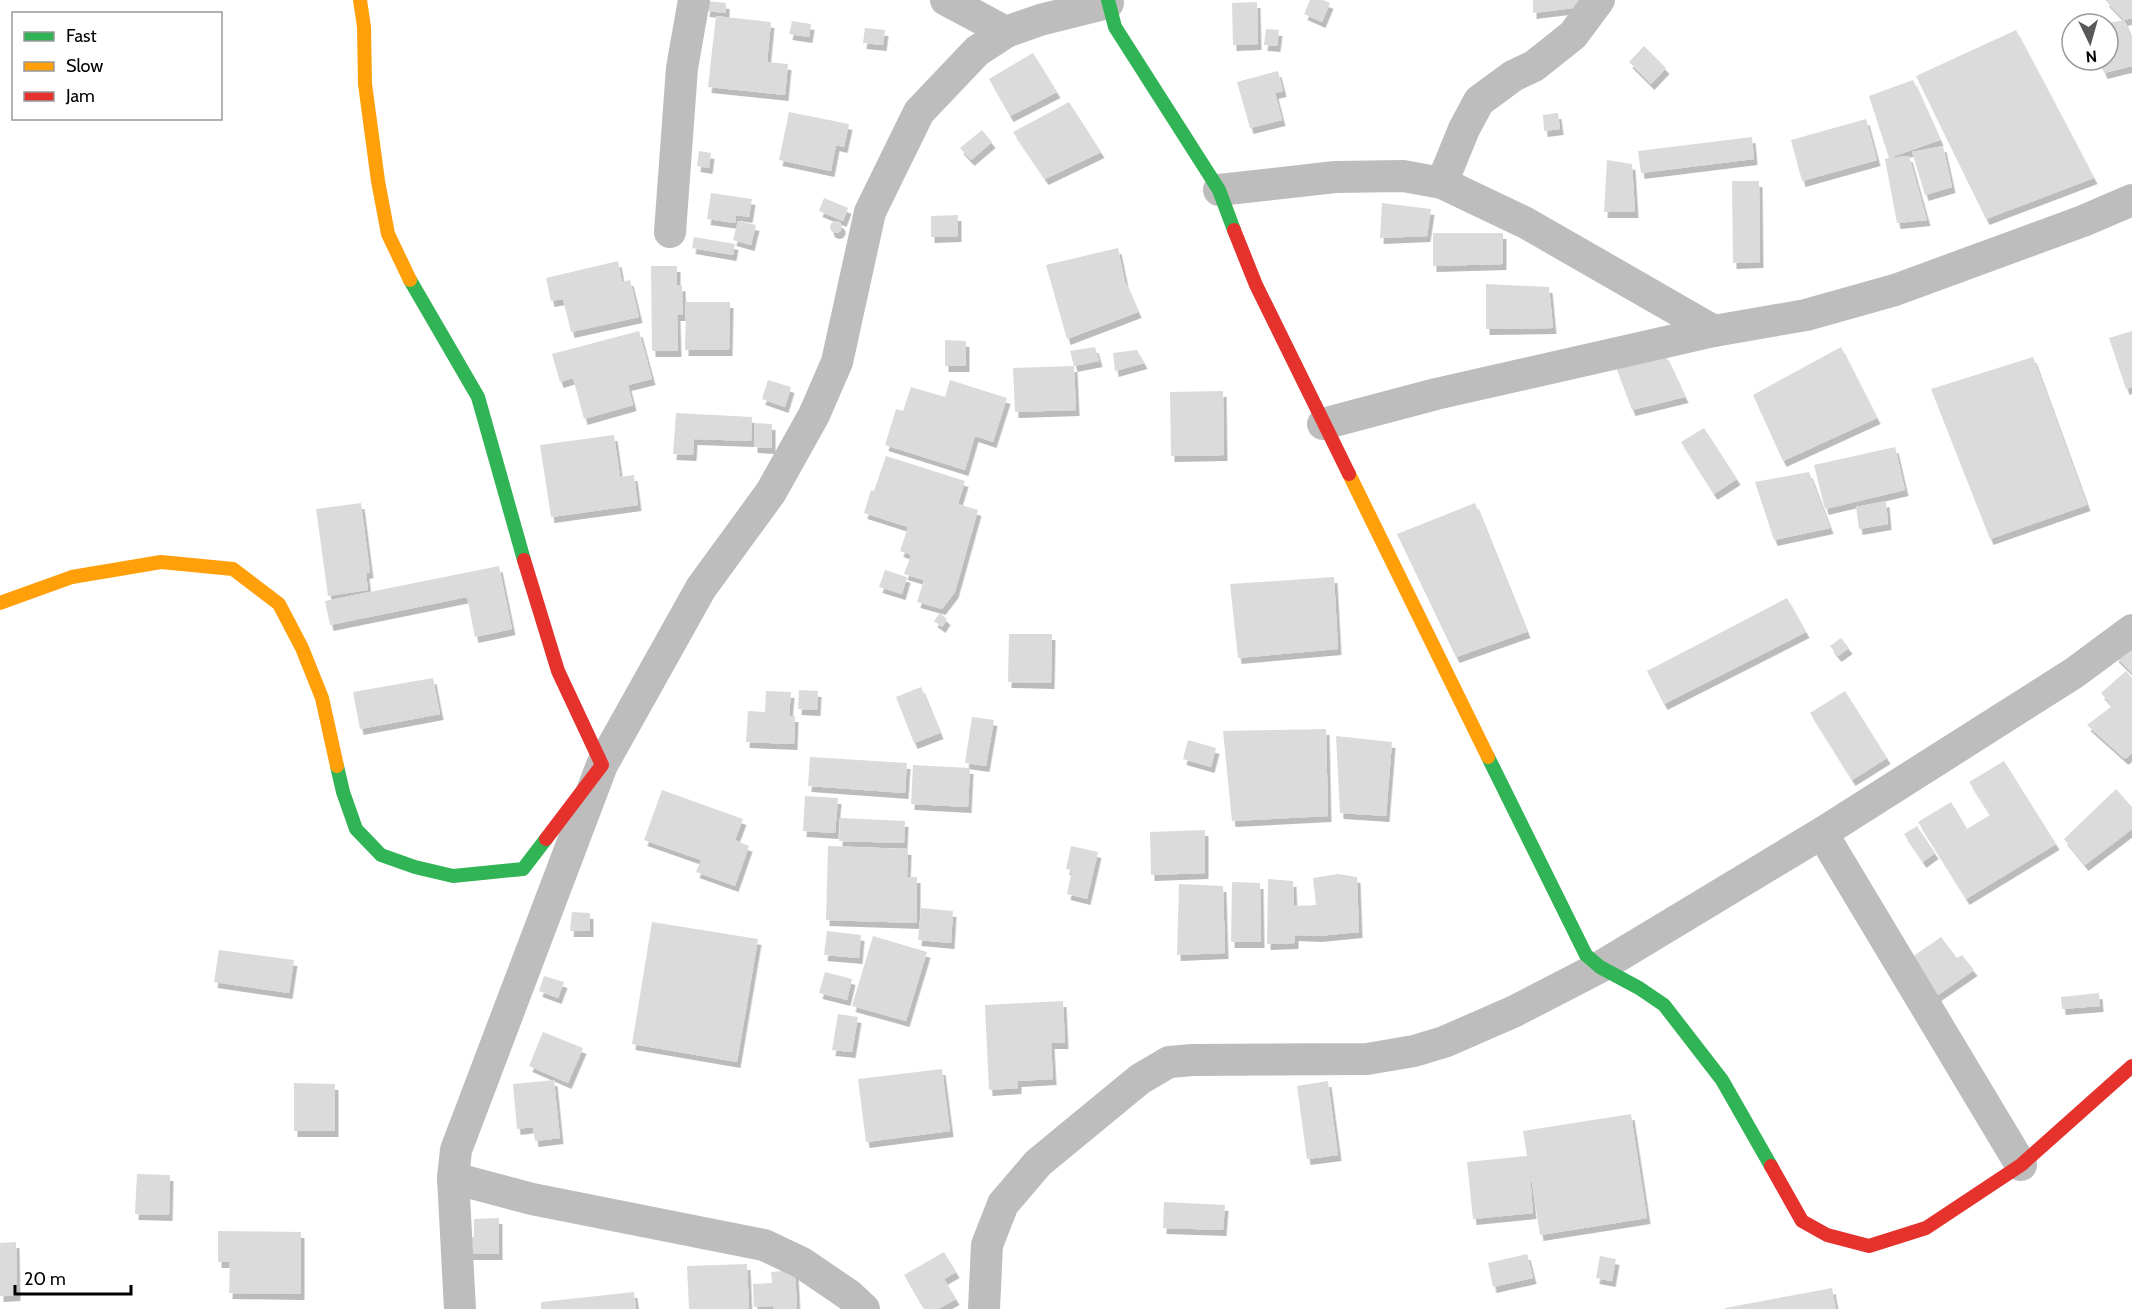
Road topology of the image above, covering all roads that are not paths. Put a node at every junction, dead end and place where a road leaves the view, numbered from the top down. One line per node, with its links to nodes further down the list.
1 (360, 0): 15 (street)
2 (694, 0): 10 (street)
3 (946, 0): 6 (street)
4 (1599, 0): 7 (street)
5 (1108, 2): 6 (street); 8 (street)
6 (1006, 32): 15 (street)
7 (1442, 183): 8 (street); 11 (street)
8 (1219, 190): 12 (street)
9 (2132, 200): 11 (street)
10 (670, 232)
11 (1714, 332): 12 (street)
12 (1323, 424): 17 (street)
13 (0, 603): 15 (street)
14 (2132, 630): 16 (street)
15 (602, 765): 20 (street)
16 (1822, 832): 17 (street); 19 (street)
17 (1600, 967): 19 (street); 23 (street)
18 (2132, 1066): 19 (street)
19 (2021, 1165)
20 (453, 1178): 21 (street); 22 (street)
21 (460, 1309)
22 (864, 1309)
23 (984, 1309)

